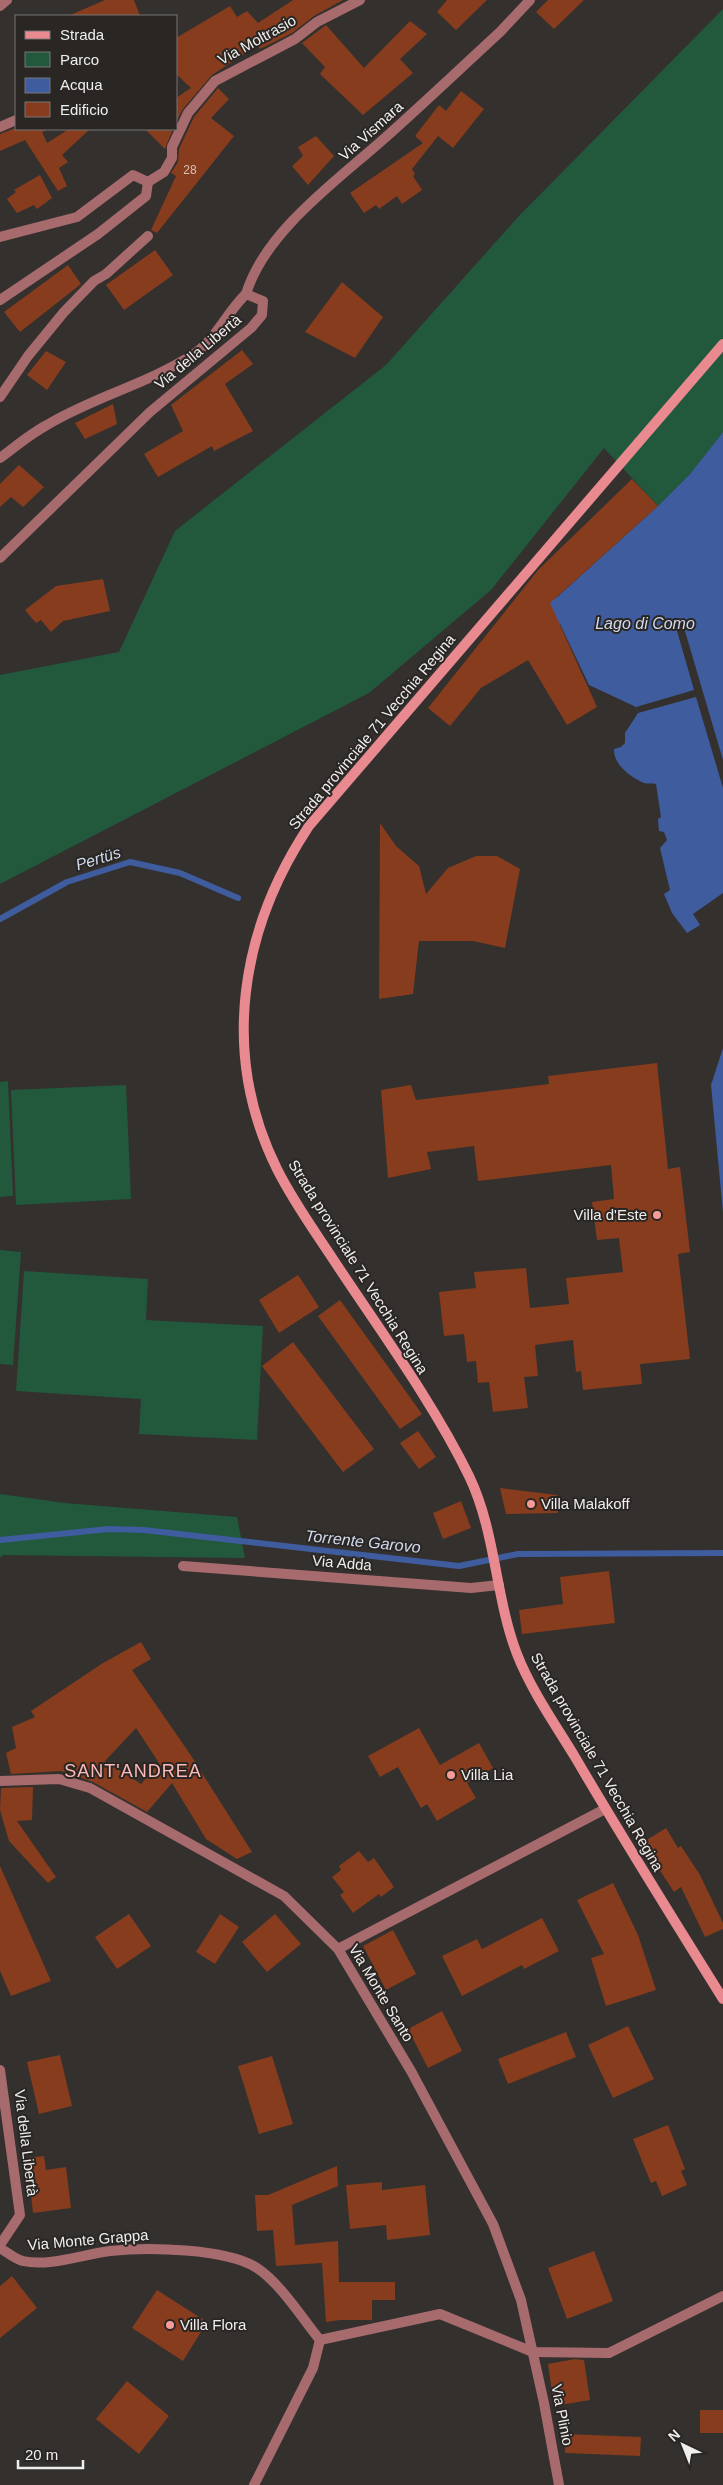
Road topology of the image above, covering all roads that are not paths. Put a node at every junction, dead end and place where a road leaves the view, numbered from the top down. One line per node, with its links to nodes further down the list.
1 (7, 0): 4 (street)
2 (360, 0): 7 (street, Via Moltrasio)
3 (530, 0): 10 (street, Via Vismara)
4 (0, 6)
5 (15, 120): 6 (street)
6 (0, 127)
7 (148, 182): 9 (street); 11 (street)
8 (148, 236): 13 (street)
9 (0, 237)
10 (246, 294): 14 (street, Via della Libertà); 15 (street, Via della Libertà)
11 (0, 300)
12 (723, 344): 17 (street, Strada provinciale 71 Vecchia Regina)
13 (0, 397)
14 (0, 458)
15 (0, 558)
16 (182, 1566): 17 (street, Via Adda)
17 (499, 1585): 19 (street, Strada provinciale 71 Vecchia Regina)
18 (0, 1781): 20 (street, Via Monte Santo)
19 (605, 1809): 20 (street); 21 (street, Strada provinciale 71 Vecchia Regina)
20 (338, 1949): 26 (street, Via Monte Santo)
21 (723, 1999)
22 (0, 2070): 23 (street, Via della Libertà)
23 (0, 2247): 25 (street, Via Monte Grappa)
24 (723, 2296): 26 (street)
25 (320, 2340): 26 (street); 27 (street)
26 (534, 2352): 28 (street, Via Plinio)
27 (254, 2485)
28 (559, 2485)

